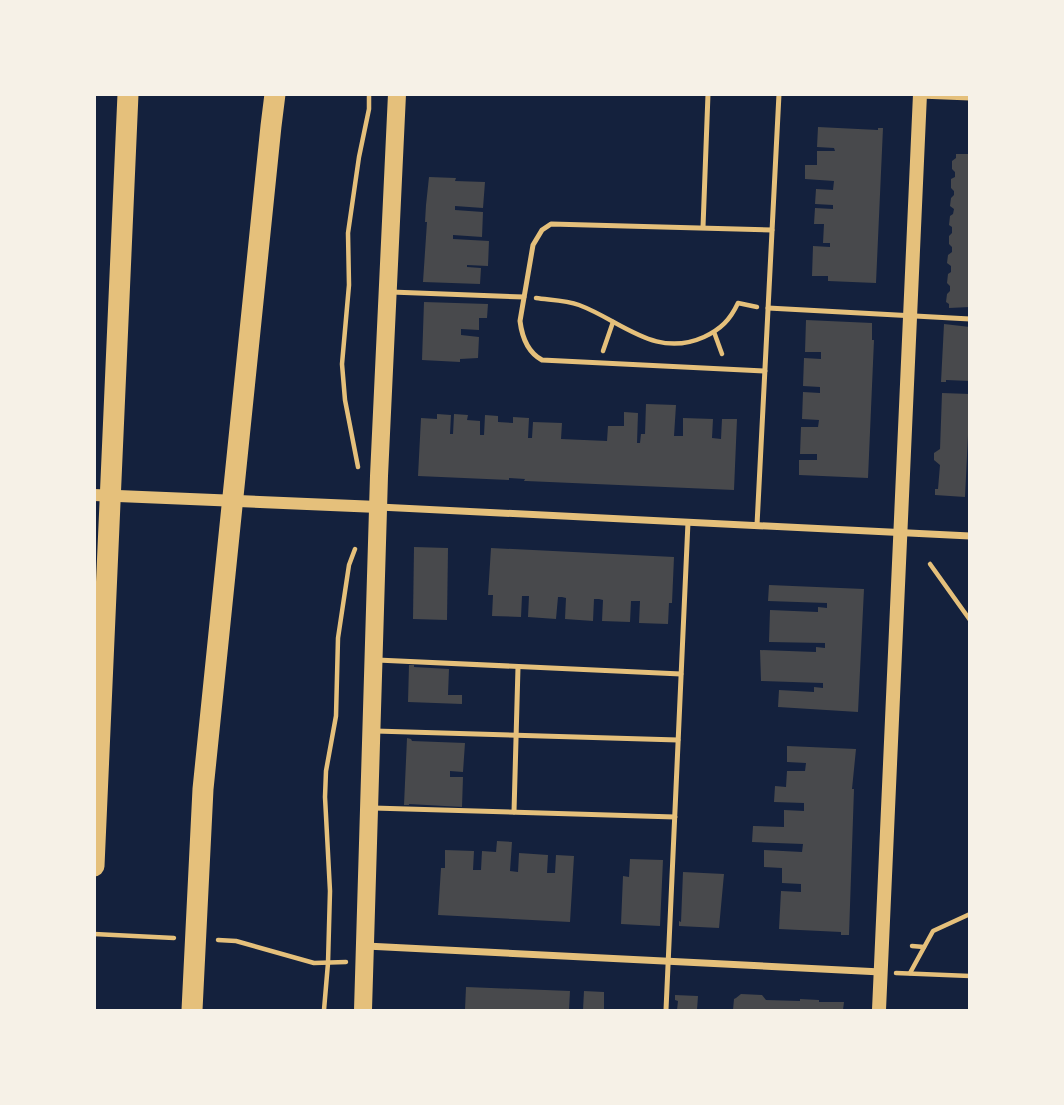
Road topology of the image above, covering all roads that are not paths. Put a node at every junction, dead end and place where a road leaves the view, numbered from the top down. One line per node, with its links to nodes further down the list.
1 (128, 94): 31 (highway)
2 (275, 94): 35 (highway)
3 (397, 94): 10 (main road)
4 (708, 94): 8 (lane)
5 (779, 94): 9 (lane)
6 (920, 94): 7 (street); 13 (main road)
7 (970, 97)
8 (703, 227): 9 (lane); 11 (lane)
9 (772, 230): 12 (lane)
10 (388, 292): 11 (lane); 17 (main road)
11 (524, 298): 15 (lane)
12 (768, 309): 13 (lane); 15 (lane)
13 (911, 316): 14 (lane); 20 (main road)
14 (970, 319)
15 (765, 371): 19 (lane)
16 (94, 495): 17 (street)
17 (378, 507): 18 (street); 22 (main road)
18 (688, 522): 19 (street); 24 (lane)
19 (757, 525): 20 (street)
20 (901, 532): 21 (street); 34 (main road)
21 (970, 536)
22 (374, 660): 23 (lane); 25 (main road)
23 (518, 667): 24 (lane); 26 (lane)
24 (681, 674): 27 (lane)
25 (372, 731): 26 (lane); 28 (main road)
26 (516, 735): 27 (lane); 29 (lane)
27 (678, 740): 30 (lane)
28 (370, 807): 29 (lane); 32 (main road)
29 (514, 812): 30 (lane)
30 (675, 817): 33 (lane)
31 (94, 866)
32 (366, 946): 33 (street); 36 (main road)
33 (668, 961): 34 (street); 37 (lane)
34 (881, 972): 38 (main road)
35 (192, 1010)
36 (363, 1010)
37 (666, 1010)
38 (879, 1010)

